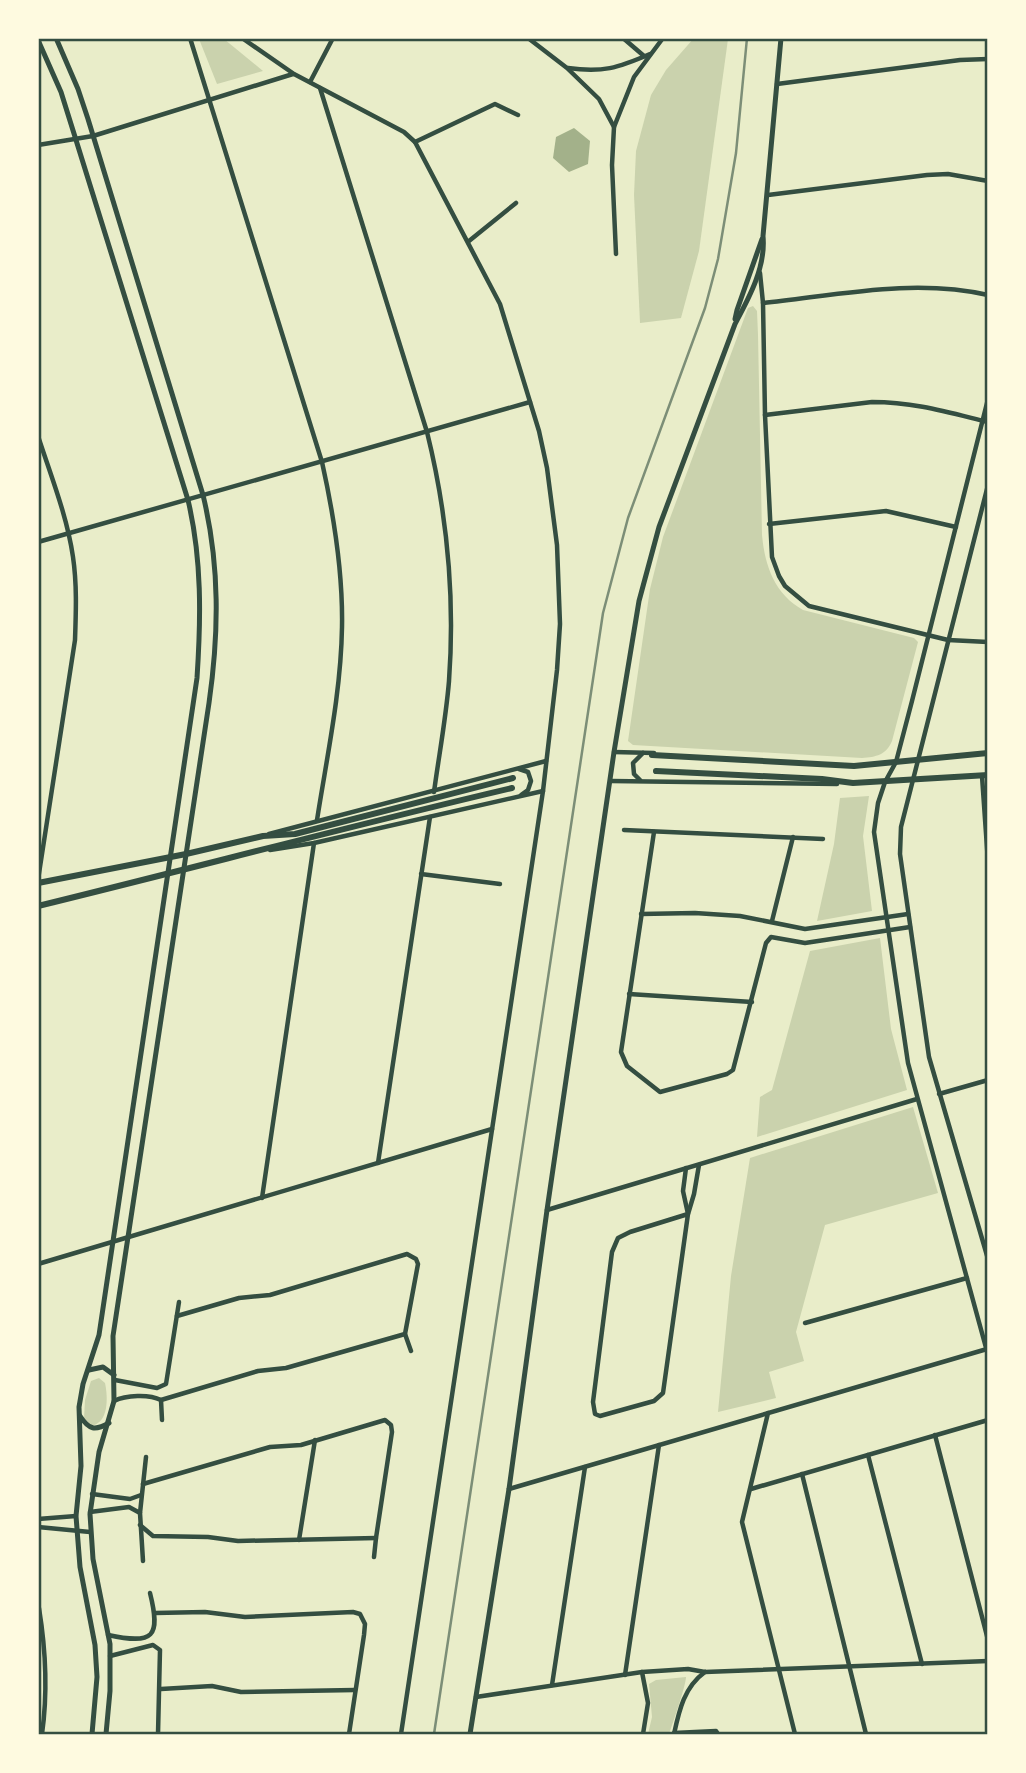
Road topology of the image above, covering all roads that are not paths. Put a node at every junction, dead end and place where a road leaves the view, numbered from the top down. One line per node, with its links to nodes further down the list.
1 (56, 38): 23 (street)
2 (190, 38): 20 (street)
3 (242, 38): 15 (street)
4 (333, 38): 16 (street)
5 (528, 38): 13 (street)
6 (623, 38): 11 (street)
7 (663, 38): 10 (street)
8 (781, 38): 17 (street)
9 (38, 40): 24 (street)
10 (653, 52): 11 (street); 22 (street)
11 (644, 56): 14 (street)
12 (988, 60): 17 (street)
13 (567, 68): 14 (street); 18 (street)
14 (589, 71): 18 (street)
15 (294, 74): 16 (street); 20 (street)
16 (310, 82): 19 (street)
17 (777, 84): 28 (street)
18 (584, 86): 22 (street)
19 (320, 87): 25 (street); 41 (street)
20 (209, 99): 23 (street); 43 (street)
21 (518, 115): 25 (street)
22 (614, 127): 32 (street)
23 (93, 136): 24 (street); 45 (street)
24 (76, 140): 26 (street); 46 (street)
25 (415, 142): 31 (street)
26 (38, 145)
27 (988, 181): 28 (street)
28 (768, 195): 30 (street)
29 (516, 203): 31 (street)
30 (764, 236): 33 (street); 36 (street)
31 (468, 241): 38 (street)
32 (617, 254)
33 (759, 270): 35 (street); 36 (street)
34 (988, 295): 35 (street)
35 (764, 303): 39 (street)
36 (735, 324): 54 (street)
37 (988, 399): 40 (street)
38 (530, 402): 41 (street); 59 (street)
39 (765, 415): 40 (street); 47 (street)
40 (985, 421): 48 (street)
41 (427, 432): 43 (street); 73 (street)
42 (38, 436): 49 (street)
43 (322, 462): 45 (street); 76 (street)
44 (988, 485): 52 (street)
45 (203, 495): 46 (street); 84 (street)
46 (188, 499): 49 (street); 85 (street)
47 (769, 524): 48 (street); 51 (street)
48 (956, 527): 51 (street)
49 (68, 533): 50 (street); 90 (street)
50 (38, 542)
51 (929, 636): 52 (street); 60 (street)
52 (948, 640): 53 (street); 58 (street)
53 (988, 642)
54 (614, 752): 55 (street); 68 (street)
55 (644, 753): 61 (street); 66 (street)
56 (988, 753): 58 (main road)
57 (653, 755): 61 (main road)
58 (918, 760): 60 (main road); 67 (street)
59 (546, 761): 62 (street); 72 (street)
60 (896, 762): 61 (main road); 69 (street)
61 (872, 764)
62 (517, 768): 73 (street); 74 (street)
63 (656, 771): 70 (main road)
64 (985, 775): 67 (main road); 86 (street)
65 (513, 778): 79 (main road)
66 (640, 780): 68 (street); 70 (street)
67 (913, 780): 69 (main road); 94 (street)
68 (611, 781): 109 (street)
69 (885, 782): 70 (main road); 95 (street)
70 (853, 783)
71 (512, 788): 83 (main road)
72 (543, 791): 74 (street); 104 (street)
73 (434, 792): 76 (street)
74 (520, 796): 75 (street)
75 (430, 817): 82 (street); 88 (street)
76 (317, 820): 79 (street)
77 (624, 830): 78 (street)
78 (654, 832): 80 (street); 93 (street)
79 (263, 836): 84 (main road)
80 (793, 837): 81 (street); 96 (street)
81 (823, 839)
82 (314, 843): 83 (street); 108 (street)
83 (254, 853): 87 (main road)
84 (186, 854): 85 (main road); 87 (street)
85 (170, 858): 89 (street); 90 (main road)
86 (988, 862)
87 (183, 872): 89 (main road); 111 (street)
88 (421, 874): 91 (street); 105 (street)
89 (167, 875): 92 (main road); 112 (street)
90 (38, 881)
91 (500, 884)
92 (38, 906)
93 (641, 914): 96 (street); 99 (street)
94 (908, 914): 95 (street); 97 (street)
95 (886, 918): 96 (street); 98 (street)
96 (772, 921)
97 (910, 927): 98 (street); 102 (street)
98 (888, 931): 100 (street); 103 (street)
99 (629, 995): 100 (street); 100 (street)
100 (752, 1002)
101 (988, 1080): 102 (street)
102 (939, 1094): 113 (street)
103 (917, 1099): 106 (street); 115 (street)
104 (492, 1129): 105 (street); 178 (street)
105 (378, 1163): 108 (street)
106 (699, 1164): 107 (street); 110 (street)
107 (686, 1168): 109 (street); 110 (street)
108 (262, 1198): 111 (street)
109 (547, 1210): 139 (street)
110 (688, 1214): 110 (street)
111 (128, 1237): 112 (street); 123 (street)
112 (113, 1242): 114 (street); 122 (street)
113 (988, 1259)
114 (38, 1264)
115 (967, 1278): 118 (street); 121 (street)
116 (179, 1301): 117 (street)
117 (177, 1316): 119 (street); 123 (street)
118 (805, 1323)
119 (405, 1334): 120 (street); 124 (street)
120 (411, 1351)
121 (987, 1351): 126 (street)
122 (88, 1370): 123 (street); 127 (street)
123 (114, 1378): 125 (street)
124 (161, 1400): 125 (street); 128 (street)
125 (114, 1401): 130 (street)
126 (768, 1413): 133 (street); 140 (street)
127 (79, 1414): 130 (street); 145 (street)
128 (162, 1420)
129 (988, 1420): 131 (street)
130 (109, 1422): 141 (street)
131 (935, 1435): 134 (street); 160 (street)
132 (315, 1440): 138 (street); 151 (street); 152 (street)
133 (659, 1445): 136 (street); 168 (street)
134 (868, 1455): 137 (street); 163 (street)
135 (146, 1457): 138 (street)
136 (585, 1467): 139 (street); 169 (street)
137 (803, 1474): 140 (street); 164 (street)
138 (143, 1485): 142 (street)
139 (509, 1489): 172 (street)
140 (750, 1489): 165 (street)
141 (92, 1494): 142 (street); 143 (street)
142 (142, 1494): 144 (street)
143 (90, 1512): 144 (street); 150 (street)
144 (140, 1513): 147 (street)
145 (76, 1516): 146 (street); 149 (street)
146 (38, 1519)
147 (140, 1525): 152 (street); 154 (street)
148 (38, 1527): 149 (street)
149 (76, 1531): 150 (street); 174 (street)
150 (90, 1532): 159 (street)
151 (376, 1538): 152 (street); 153 (street)
152 (299, 1539)
153 (374, 1558)
154 (143, 1561)
155 (150, 1593): 157 (street)
156 (39, 1608): 158 (street)
157 (155, 1613): 159 (street); 171 (street)
158 (40, 1624): 173 (street)
159 (108, 1635): 161 (street)
160 (988, 1640)
161 (110, 1656): 170 (street); 175 (street)
162 (988, 1661): 163 (street)
163 (922, 1664): 164 (street)
164 (850, 1668): 165 (street); 184 (street)
165 (779, 1670): 167 (street); 183 (street)
166 (642, 1672): 167 (street); 168 (street); 180 (street)
167 (705, 1672): 181 (street)
168 (625, 1675): 169 (street)
169 (552, 1685): 172 (street)
170 (161, 1689): 171 (street); 176 (street)
171 (355, 1690): 177 (street)
172 (476, 1697): 179 (street)
173 (41, 1734)
174 (92, 1734)
175 (106, 1734)
176 (159, 1734)
177 (349, 1734)
178 (401, 1734)
179 (470, 1734)
180 (643, 1734)
181 (674, 1734): 182 (street)
182 (718, 1734)
183 (795, 1734)
184 (866, 1734)

